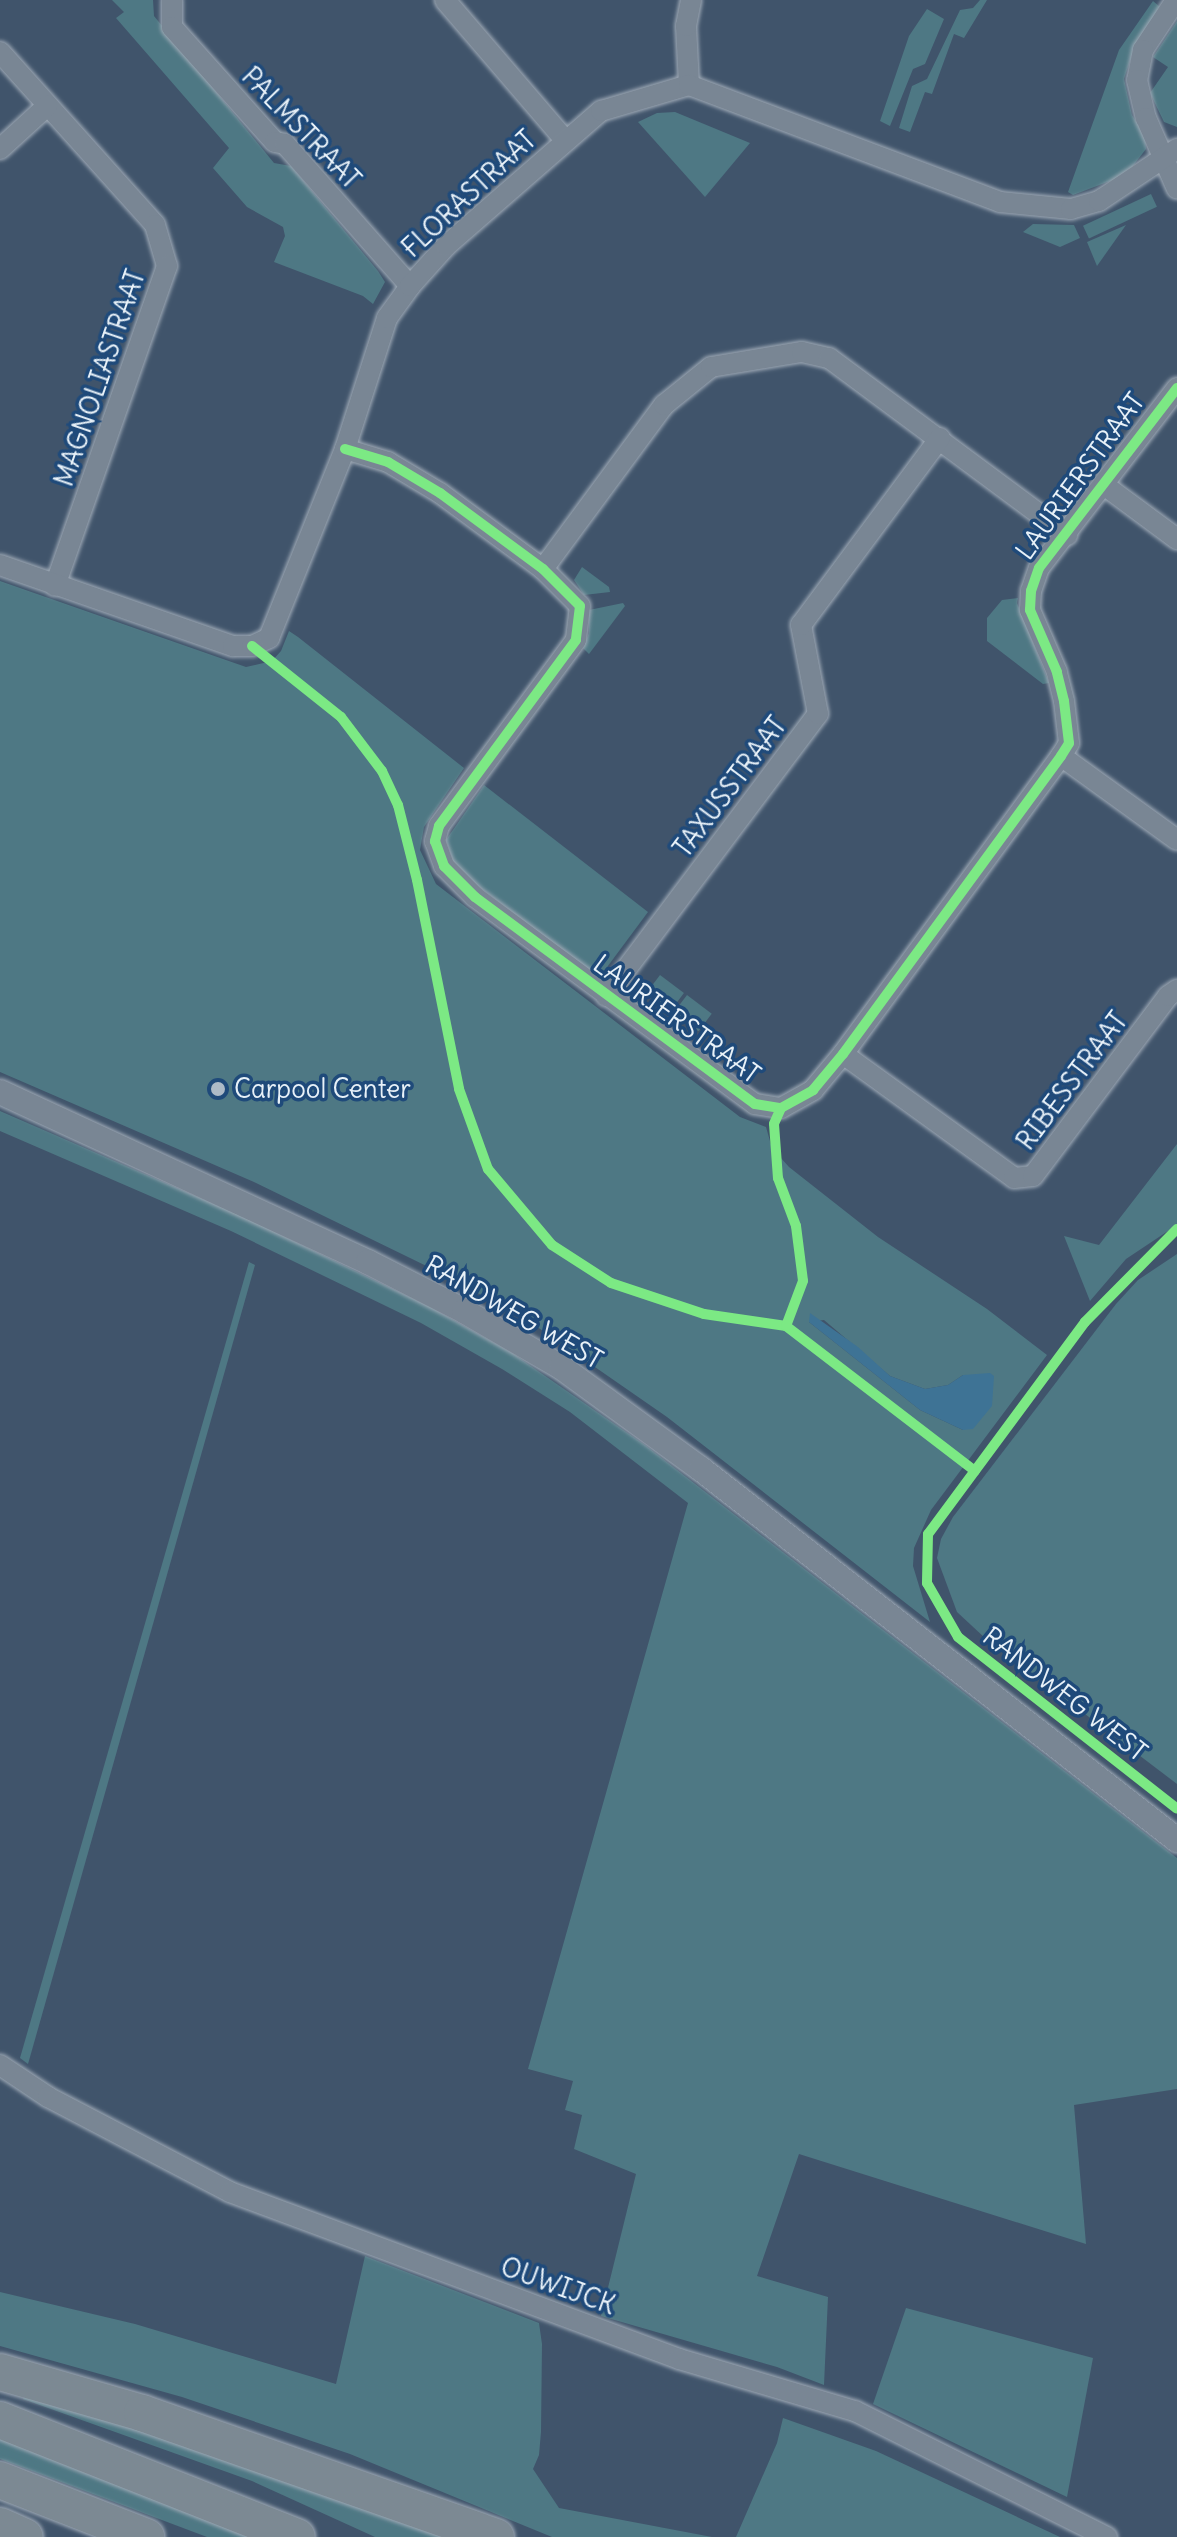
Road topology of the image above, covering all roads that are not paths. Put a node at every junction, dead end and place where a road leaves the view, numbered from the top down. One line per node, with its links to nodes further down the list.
1 (172, 0): 12 (street, PALMSTRAAT)
2 (445, 0): 8 (street)
3 (691, 0): 6 (street)
4 (1176, 0): 10 (street)
5 (0, 52): 7 (street, MAGNOLIASTRAAT)
6 (689, 85): 8 (street, FLORASTRAAT); 10 (street)
7 (47, 106): 9 (street); 21 (street, MAGNOLIASTRAAT)
8 (565, 140): 12 (street, FLORASTRAAT)
9 (0, 149)
10 (1170, 153): 11 (street)
11 (1177, 189)
12 (410, 286): 15 (street, FLORASTRAAT)
13 (1177, 388): 16 (street, LAURIERSTRAAT)
14 (940, 438): 17 (street); 20 (street); 25 (street, TAXUSSTRAAT)
15 (345, 449): 20 (street, LAURIERSTRAAT); 21 (street, FLORASTRAAT)
16 (1104, 485): 17 (street, LAURIERSTRAAT); 18 (street)
17 (1067, 535): 22 (street, LAURIERSTRAAT)
18 (1177, 539)
19 (0, 565): 21 (street, FLORASTRAAT)
20 (543, 569): 25 (street, LAURIERSTRAAT)
21 (55, 586)
22 (1061, 756): 23 (street); 26 (street, LAURIERSTRAAT)
23 (1177, 840)
24 (1177, 990): 26 (street, RIBESSTRAAT)
25 (606, 996): 26 (street, LAURIERSTRAAT)
26 (843, 1054)
27 (0, 1092): 28 (street, RANDWEG WEST)
28 (1177, 1840)
29 (0, 2065): 38 (street, OUWIJCK)
30 (0, 2372): 37 (highway)
31 (0, 2420): 36 (highway)
32 (0, 2480): 35 (highway)
33 (0, 2526): 34 (highway)
34 (25, 2537)
35 (146, 2537)
36 (297, 2537)
37 (496, 2537)
38 (1107, 2537)

